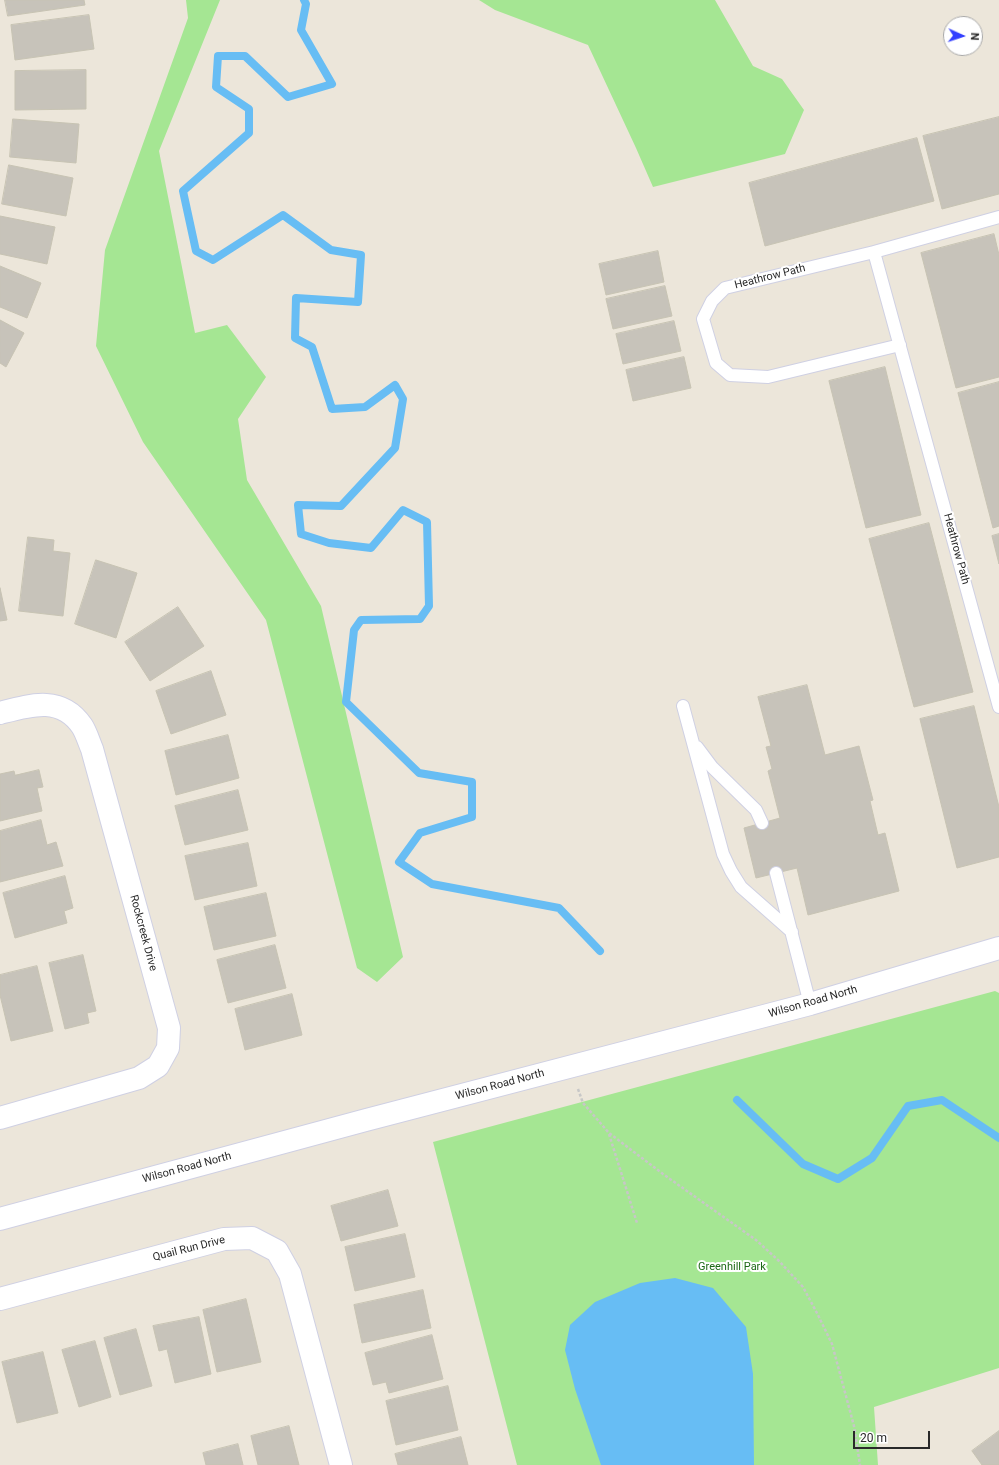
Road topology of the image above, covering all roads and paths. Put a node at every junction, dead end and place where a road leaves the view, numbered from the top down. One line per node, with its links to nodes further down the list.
1 (999, 217): 2 (lane, Heathrow Path)
2 (874, 252): 3 (lane, Heathrow Path); 3 (lane, Heathrow Path)
3 (900, 345): 5 (lane, Heathrow Path)
4 (683, 706): 7 (lane)
5 (999, 707)
6 (0, 713): 14 (street, Rockcreek Drive)
7 (693, 741): 8 (lane); 10 (lane)
8 (762, 823)
9 (776, 873): 10 (lane)
10 (792, 932): 12 (lane)
11 (999, 948): 12 (street, Wilson Road North)
12 (810, 1004): 13 (street, Wilson Road North)
13 (570, 1066): 15 (path); 16 (street, Wilson Road North)
14 (0, 1118)
15 (609, 1133): 17 (path); 20 (path)
16 (0, 1219)
17 (637, 1223)
18 (0, 1299): 19 (street, Quail Run Drive)
19 (341, 1465)
20 (860, 1465)

